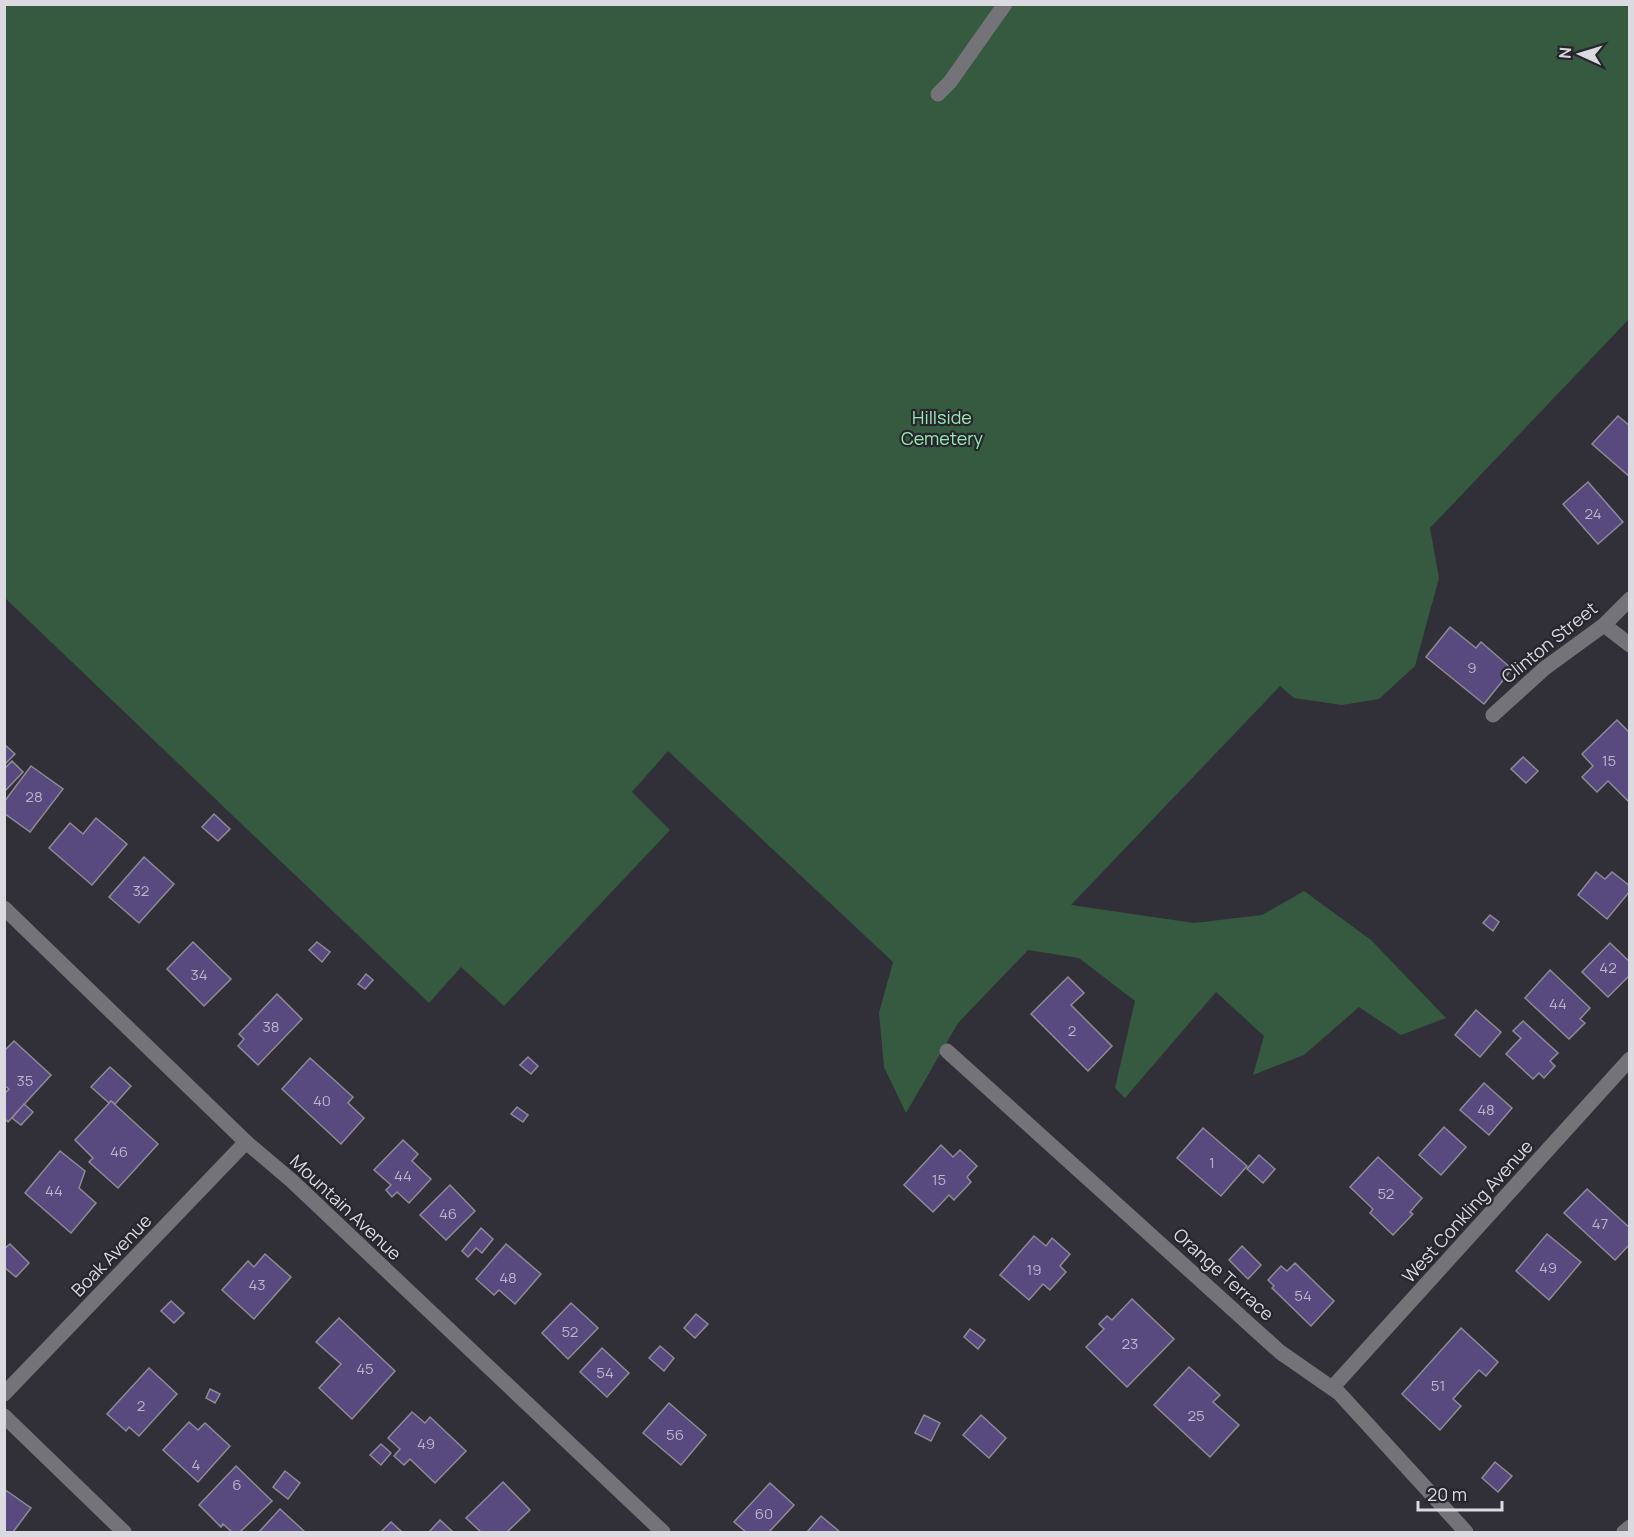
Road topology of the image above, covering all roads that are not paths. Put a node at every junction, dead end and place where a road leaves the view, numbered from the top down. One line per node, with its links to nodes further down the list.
1 (1005, 4): 2 (street)
2 (938, 94)
3 (1629, 599): 4 (street, Clinton Street)
4 (1604, 625): 5 (street); 6 (street, Clinton Street)
5 (1629, 645)
6 (1493, 716)
7 (4, 908): 10 (street, Mountain Avenue)
8 (947, 1051): 11 (street, Orange Terrace)
9 (1629, 1059): 11 (street, West Conkling Avenue)
10 (246, 1142): 12 (street, Boak Avenue); 16 (street, Mountain Avenue)
11 (1332, 1388): 17 (street, Orange Terrace)
12 (4, 1395)
13 (4, 1416): 15 (street)
14 (1629, 1527): 18 (street)
15 (117, 1530)
16 (663, 1533)
17 (1466, 1533)
18 (1624, 1533)

